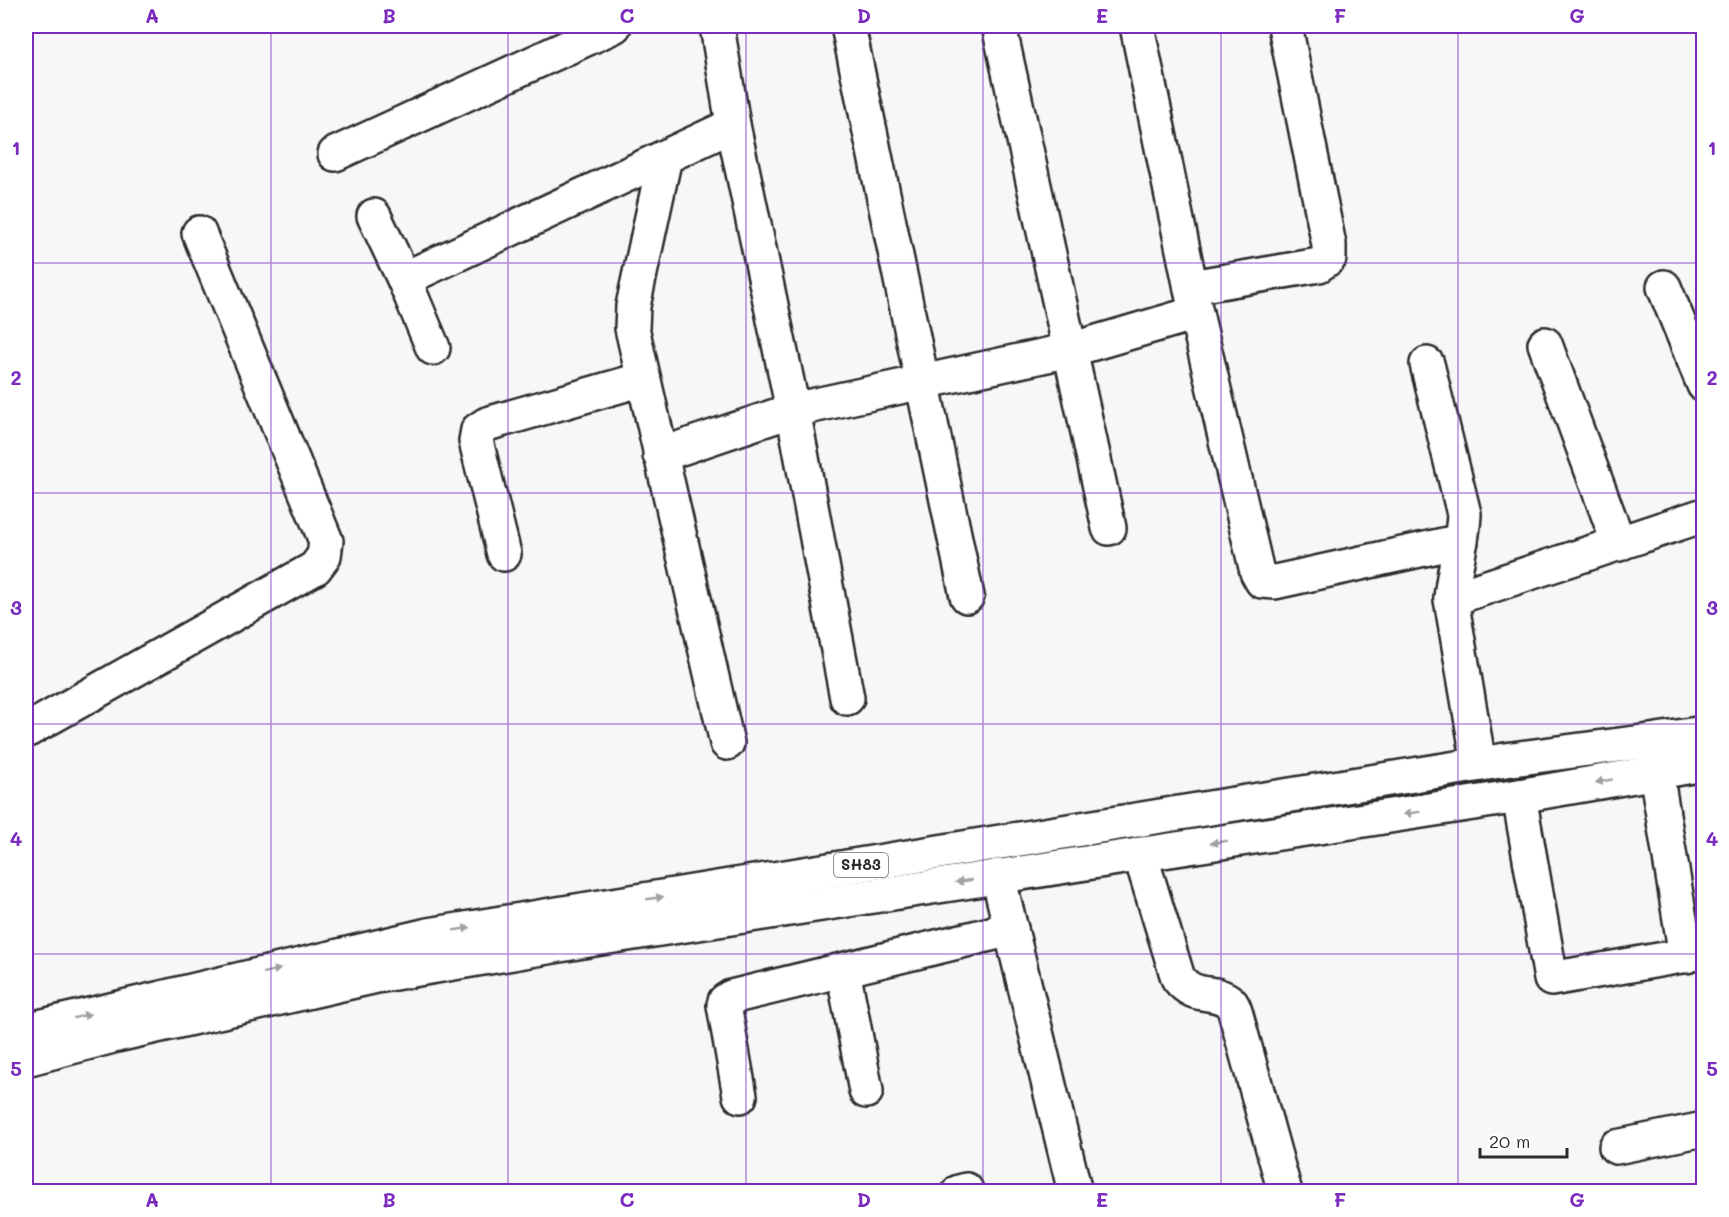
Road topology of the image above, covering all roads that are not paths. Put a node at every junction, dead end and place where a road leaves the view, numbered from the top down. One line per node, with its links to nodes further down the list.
1 (614, 26): 8 (street)
2 (717, 26): 7 (street)
3 (848, 26): 20 (street)
4 (999, 26): 17 (street)
5 (1137, 26): 14 (street)
6 (1285, 26): 14 (street)
7 (733, 125): 9 (street); 22 (street)
8 (335, 154)
9 (665, 157): 12 (street); 19 (street)
10 (374, 216): 12 (street)
11 (199, 233): 32 (street)
12 (404, 279): 16 (street)
13 (1664, 287): 21 (street)
14 (1194, 300): 17 (street); 26 (street)
15 (1545, 344): 27 (street)
16 (433, 348)
17 (1070, 350): 20 (street); 25 (street)
18 (1427, 364): 26 (street)
19 (643, 379): 23 (street); 28 (street)
20 (922, 383): 22 (street); 29 (street)
21 (1704, 386)
22 (793, 410): 23 (street); 31 (street)
23 (660, 455): 34 (street)
24 (1704, 515): 27 (street)
25 (1109, 528)
26 (1461, 541): 30 (street)
27 (1619, 544): 30 (street)
28 (504, 554)
29 (967, 596)
30 (1451, 599): 35 (street)
31 (847, 698)
32 (26, 731)
33 (1704, 733): 35 (street, SH83)
34 (727, 743)
35 (1479, 764): 44 (street, SH83, one-way to 35)
36 (1704, 764): 37 (street, SH83)
37 (1656, 772): 38 (street, SH83, one-way to 38); 42 (street)
38 (1519, 796): 39 (street, SH83, one-way to 39); 42 (street)
39 (1140, 854): 40 (street, SH83); 51 (street)
40 (998, 876): 41 (street); 45 (street, SH83, one-way to 45)
41 (1011, 929): 43 (street); 50 (street)
42 (1695, 954)
43 (843, 970): 46 (street); 47 (street)
44 (26, 1030)
45 (26, 1059)
46 (866, 1091)
47 (740, 1096)
48 (1704, 1129): 49 (street)
49 (1616, 1146)
50 (1075, 1191)
51 (1285, 1191)

